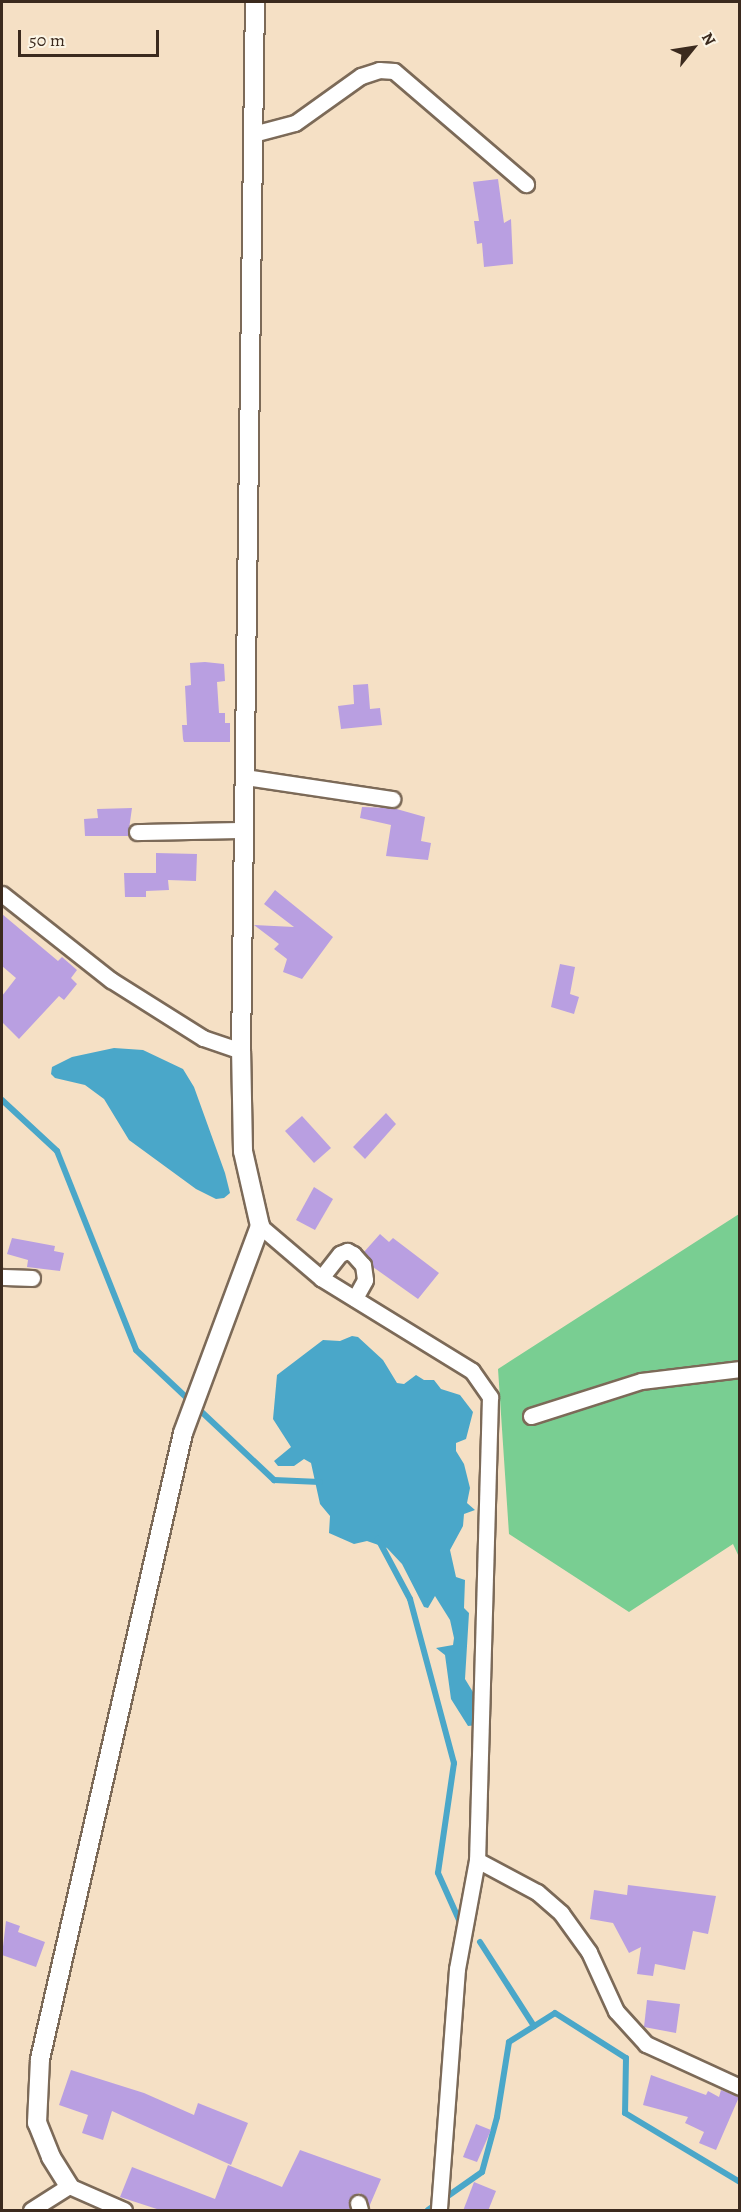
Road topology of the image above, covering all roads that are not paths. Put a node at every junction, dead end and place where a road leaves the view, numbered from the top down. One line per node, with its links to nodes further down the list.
1 (255, 2): 2 (street)
2 (253, 134): 3 (street); 4 (street)
3 (526, 184)
4 (244, 777): 5 (street); 6 (street)
5 (392, 799)
6 (244, 830): 7 (street); 9 (street)
7 (137, 832)
8 (2, 894): 9 (street)
9 (241, 1051): 10 (street)
10 (256, 1233): 13 (street); 19 (street)
11 (2, 1277): 12 (street)
12 (32, 1278)
13 (321, 1278): 14 (street); 14 (street)
14 (356, 1298): 17 (street)
15 (740, 1369): 16 (street)
16 (531, 1416)
17 (477, 1860): 18 (street); 22 (street)
18 (740, 2087)
19 (69, 2186): 20 (street); 21 (street)
20 (31, 2211)
21 (124, 2211)
22 (439, 2211)

